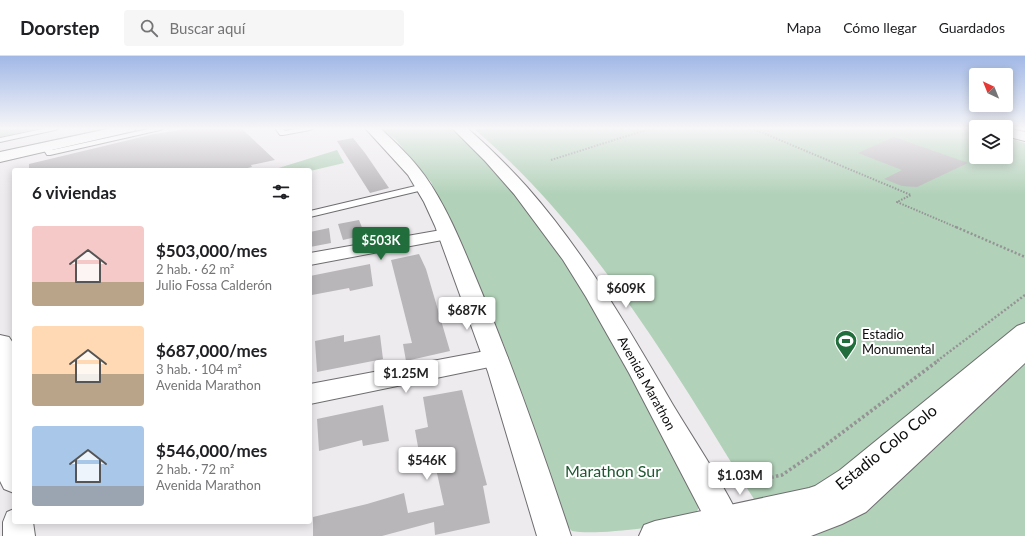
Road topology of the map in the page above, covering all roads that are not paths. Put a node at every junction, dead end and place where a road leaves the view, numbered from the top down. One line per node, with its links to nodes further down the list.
1 (30, 150): 6 (main road)
2 (48, 150): 3 (lane)
3 (61, 150)
4 (393, 150): 7 (main road)
5 (483, 150): 18 (main road, Avenida Marathon)
6 (0, 157)
7 (424, 187): 8 (lane); 9 (main road)
8 (312, 214)
9 (447, 234): 10 (street); 14 (main road)
10 (312, 259)
11 (1025, 331): 18 (street, Estadio Colo Colo)
12 (5, 342): 16 (street)
13 (1025, 349): 22 (street, Estadio Colo Colo)
14 (496, 358): 15 (street); 20 (main road)
15 (312, 394)
16 (12, 449)
17 (18, 524): 19 (street)
18 (728, 529): 21 (street, Estadio Colo Colo)
19 (19, 536)
20 (554, 536)
21 (655, 536)
22 (755, 536)

